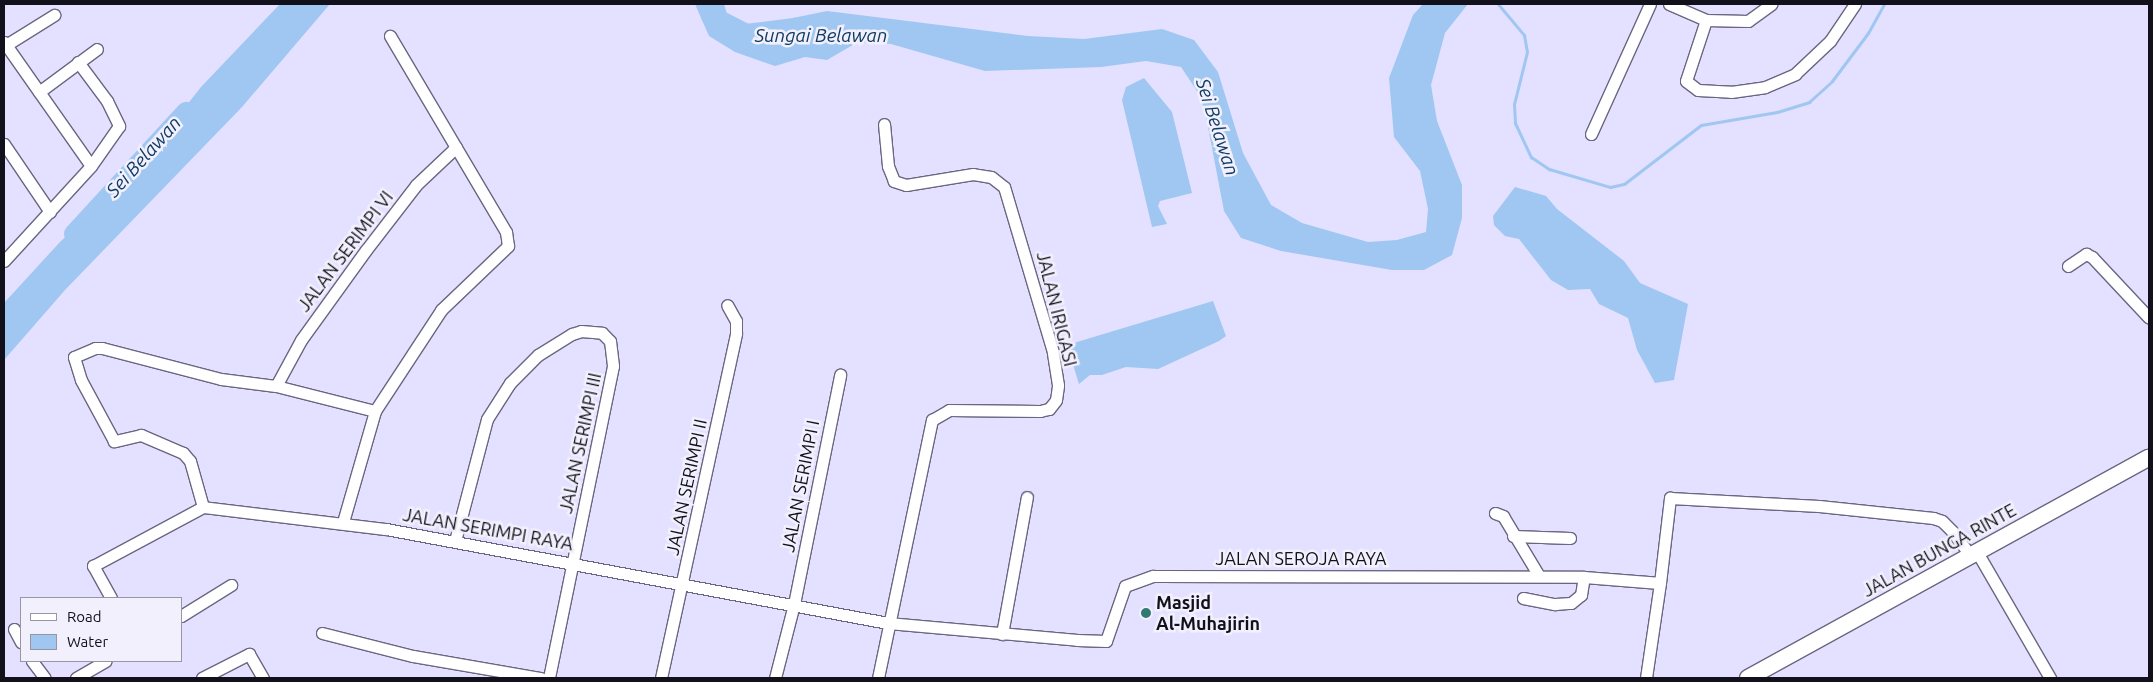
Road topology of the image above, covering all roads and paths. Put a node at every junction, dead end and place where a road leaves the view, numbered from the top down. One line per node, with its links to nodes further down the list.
1 (1650, 4): 13 (street)
2 (1669, 4): 6 (street)
3 (1771, 4): 6 (street)
4 (1855, 4): 6 (street)
5 (54, 15): 8 (street)
6 (1706, 20)
7 (390, 36): 15 (street)
8 (5, 44): 11 (street)
9 (97, 49): 10 (street)
10 (78, 62): 11 (street); 16 (street)
11 (38, 92): 16 (street)
12 (884, 124): 44 (street, JALAN IRIGASI)
13 (1592, 134)
14 (4, 144): 17 (street)
15 (456, 146): 23 (street, JALAN SERIMPI VI); 24 (street)
16 (91, 166): 17 (street)
17 (50, 212): 18 (street)
18 (6, 254)
19 (2068, 266): 21 (street)
20 (727, 305): 37 (street, JALAN SERIMPI II)
21 (2149, 318)
22 (840, 375): 42 (street, JALAN SERIMPI I)
23 (276, 386): 24 (street); 27 (street)
24 (375, 411): 29 (street)
25 (2149, 458): 33 (street, JALAN BUNGA RINTE)
26 (1027, 497): 47 (street)
27 (203, 507): 29 (street, JALAN SERIMPI RAYA); 40 (street)
28 (1495, 513): 30 (street)
29 (343, 522): 32 (street, JALAN SERIMPI RAYA)
30 (1513, 536): 31 (street); 35 (street)
31 (1570, 538)
32 (454, 541): 34 (street, JALAN SERIMPI RAYA); 34 (street, JALAN SERIMPI III)
33 (1974, 554): 38 (street); 61 (street, JALAN BUNGA RINTE); 62 (street)
34 (573, 562): 37 (street, JALAN SERIMPI RAYA); 56 (street, JALAN SERIMPI III)
35 (1539, 576): 36 (street, JALAN SEROJA RAYA); 47 (street, JALAN SEROJA RAYA)
36 (1584, 576): 38 (street, JALAN SEROJA RAYA); 41 (street)
37 (684, 583): 42 (street, JALAN SERIMPI RAYA); 57 (street, JALAN SERIMPI II)
38 (1660, 583): 60 (street)
39 (231, 585): 43 (street)
40 (110, 597)
41 (1523, 598)
42 (794, 604): 44 (street, JALAN SERIMPI RAYA); 58 (street, JALAN SERIMPI I)
43 (182, 615)
44 (888, 623): 47 (street, JALAN SEROJA RAYA); 59 (street, JALAN IRIGASI)
45 (14, 629): 48 (street)
46 (322, 633): 55 (street)
47 (1002, 634)
48 (20, 640)
49 (33, 662): 51 (street)
50 (104, 662): 52 (street)
51 (45, 678)
52 (76, 678)
53 (202, 678): 54 (street)
54 (263, 678)
55 (541, 678)
56 (549, 678)
57 (661, 678)
58 (774, 678)
59 (878, 678)
60 (1646, 678)
61 (1748, 678)
62 (2050, 678)

